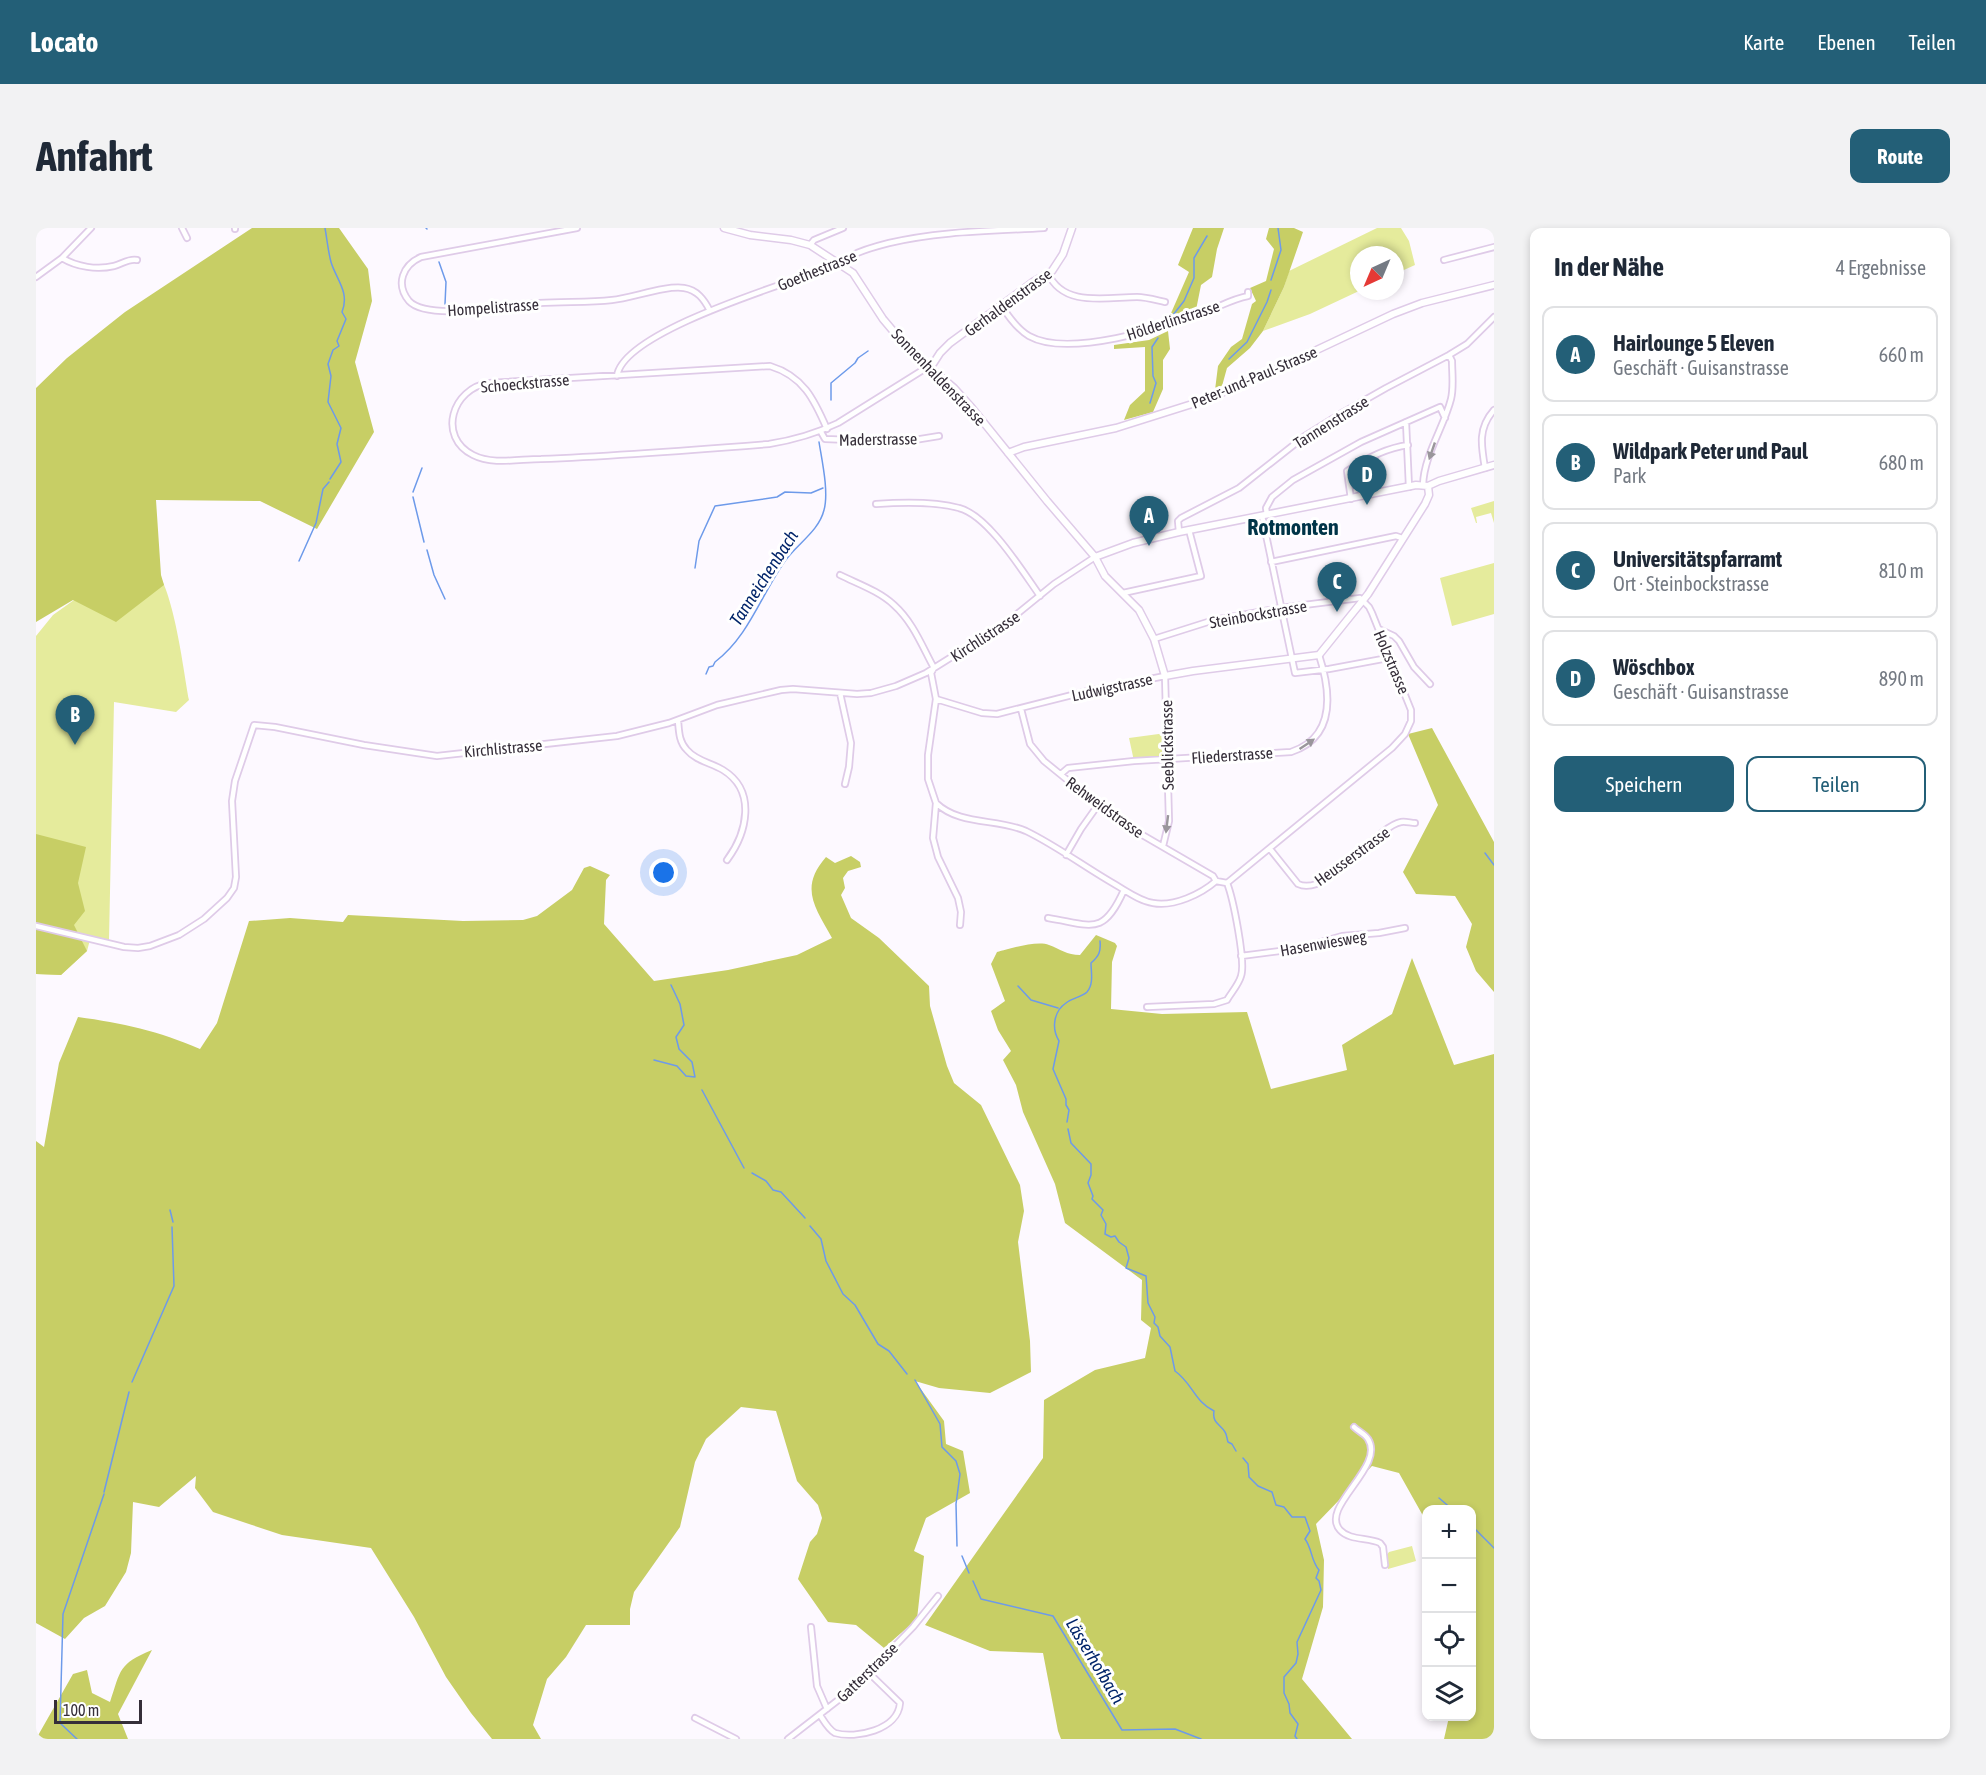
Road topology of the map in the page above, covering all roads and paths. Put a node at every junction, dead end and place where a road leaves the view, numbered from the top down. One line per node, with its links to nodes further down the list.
1 (91, 228): 11 (street)
2 (182, 228): 8 (street)
3 (577, 228): 21 (street, Hompelistrasse)
4 (724, 228): 9 (street, Sonnenhaldenstrasse)
5 (843, 228): 9 (street)
6 (1044, 228): 14 (street, Goethestrasse)
7 (1072, 228): 15 (street, Gerhaldenstrasse)
8 (188, 238)
9 (810, 245): 14 (street, Sonnenhaldenstrasse)
10 (1494, 247): 13 (street)
11 (62, 258): 12 (street); 16 (street)
12 (137, 260)
13 (1444, 260)
14 (839, 263): 21 (street, Goethestrasse); 24 (street, Sonnenhaldenstrasse)
15 (1048, 273): 19 (street); 20 (street, Gerhaldenstrasse)
16 (36, 277)
17 (1494, 285): 33 (street, Peter-und-Paul-Strasse)
18 (1248, 292): 20 (street, Hölderlinstrasse)
19 (1165, 303)
20 (1001, 304): 24 (street, Gerhaldenstrasse)
21 (710, 311): 25 (street, Goethestrasse)
22 (1494, 317): 23 (street, Tannenstrasse)
23 (1449, 355): 27 (street); 42 (street, Tannenstrasse)
24 (931, 367): 29 (street); 33 (street, Sonnenhaldenstrasse)
25 (617, 376): 29 (street, Schoeckstrasse); 30 (street, Schoeckstrasse)
26 (1494, 410): 35 (street)
27 (1445, 418): 28 (street); 36 (street, one-way to 36)
28 (1406, 422): 32 (street); 40 (street)
29 (827, 429): 30 (street, Schoeckstrasse)
30 (820, 432): 31 (street, Maderstrasse)
31 (939, 436)
32 (1408, 445): 37 (street); 38 (street)
33 (1008, 453): 44 (street, Sonnenhaldenstrasse)
34 (1494, 465): 35 (street)
35 (1485, 468): 36 (street)
36 (1426, 486): 37 (street); 43 (street)
37 (1409, 487): 38 (street)
38 (1351, 499): 40 (street)
39 (876, 504): 48 (street)
40 (1264, 515): 41 (street); 45 (street)
41 (1189, 530): 42 (street); 47 (street)
42 (1179, 532): 44 (street)
43 (1402, 538): 45 (street); 49 (street)
44 (1095, 557): 47 (street, Seeblickstrasse); 48 (street, Kirchlistrasse)
45 (1271, 562): 50 (street)
46 (840, 575): 56 (street)
47 (1123, 593): 52 (street, Seeblickstrasse)
48 (1040, 596): 56 (street, Kirchlistrasse)
49 (1363, 600): 50 (street, Steinbockstrasse); 51 (street, Holzstrasse); 53 (street)
50 (1280, 608): 52 (street, Steinbockstrasse); 54 (street)
51 (1378, 629): 55 (street, Holzstrasse); 59 (street)
52 (1154, 639): 58 (street, Seeblickstrasse)
53 (1319, 655): 54 (street, Ludwigstrasse); 57 (street, Fliederstrasse)
54 (1291, 658): 57 (street); 58 (street, Ludwigstrasse)
55 (1388, 658): 57 (street); 71 (street, Holzstrasse)
56 (934, 668): 60 (street, Kirchlistrasse); 61 (street)
57 (1322, 670): 64 (street, Fliederstrasse, one-way to 57)
58 (1165, 676): 62 (street, Ludwigstrasse); 64 (street, Seeblickstrasse)
59 (1430, 684)
60 (840, 693): 63 (street, Kirchlistrasse); 66 (street)
61 (936, 699): 62 (street, Ludwigstrasse); 67 (street)
62 (1021, 709): 65 (street, Rehweidstrasse)
63 (678, 720): 73 (street); 79 (street, Kirchlistrasse)
64 (1167, 759): 65 (street, Fliederstrasse); 70 (street, Seeblickstrasse, one-way to 70)
65 (1061, 774): 68 (street, Rehweidstrasse)
66 (845, 784)
67 (936, 803): 72 (street); 78 (street)
68 (1098, 805): 70 (street, Rehweidstrasse); 72 (street)
69 (1415, 823): 71 (street, Heusserstrasse)
70 (1163, 846): 74 (street, Rehweidstrasse)
71 (1270, 849): 75 (street, Holzstrasse)
72 (1066, 855): 76 (street)
73 (727, 860)
74 (1216, 881): 75 (street); 76 (street)
75 (1227, 883): 81 (street)
76 (1124, 890): 77 (street)
77 (1048, 918)
78 (960, 925)
79 (36, 926)
80 (1405, 928): 81 (street, Hasenwiesweg)
81 (1241, 956): 82 (street)
82 (1148, 1007)
83 (1354, 1427): 84 (street)
84 (1385, 1565)
85 (938, 1596): 87 (street, Gatterstrasse)
86 (811, 1627): 88 (street)
87 (869, 1673): 88 (street, Gatterstrasse); 89 (street)
88 (827, 1709): 89 (street, Gatterstrasse)
89 (820, 1715): 92 (street, Gatterstrasse)
90 (695, 1718): 91 (street)
91 (736, 1739)
92 (788, 1739)

